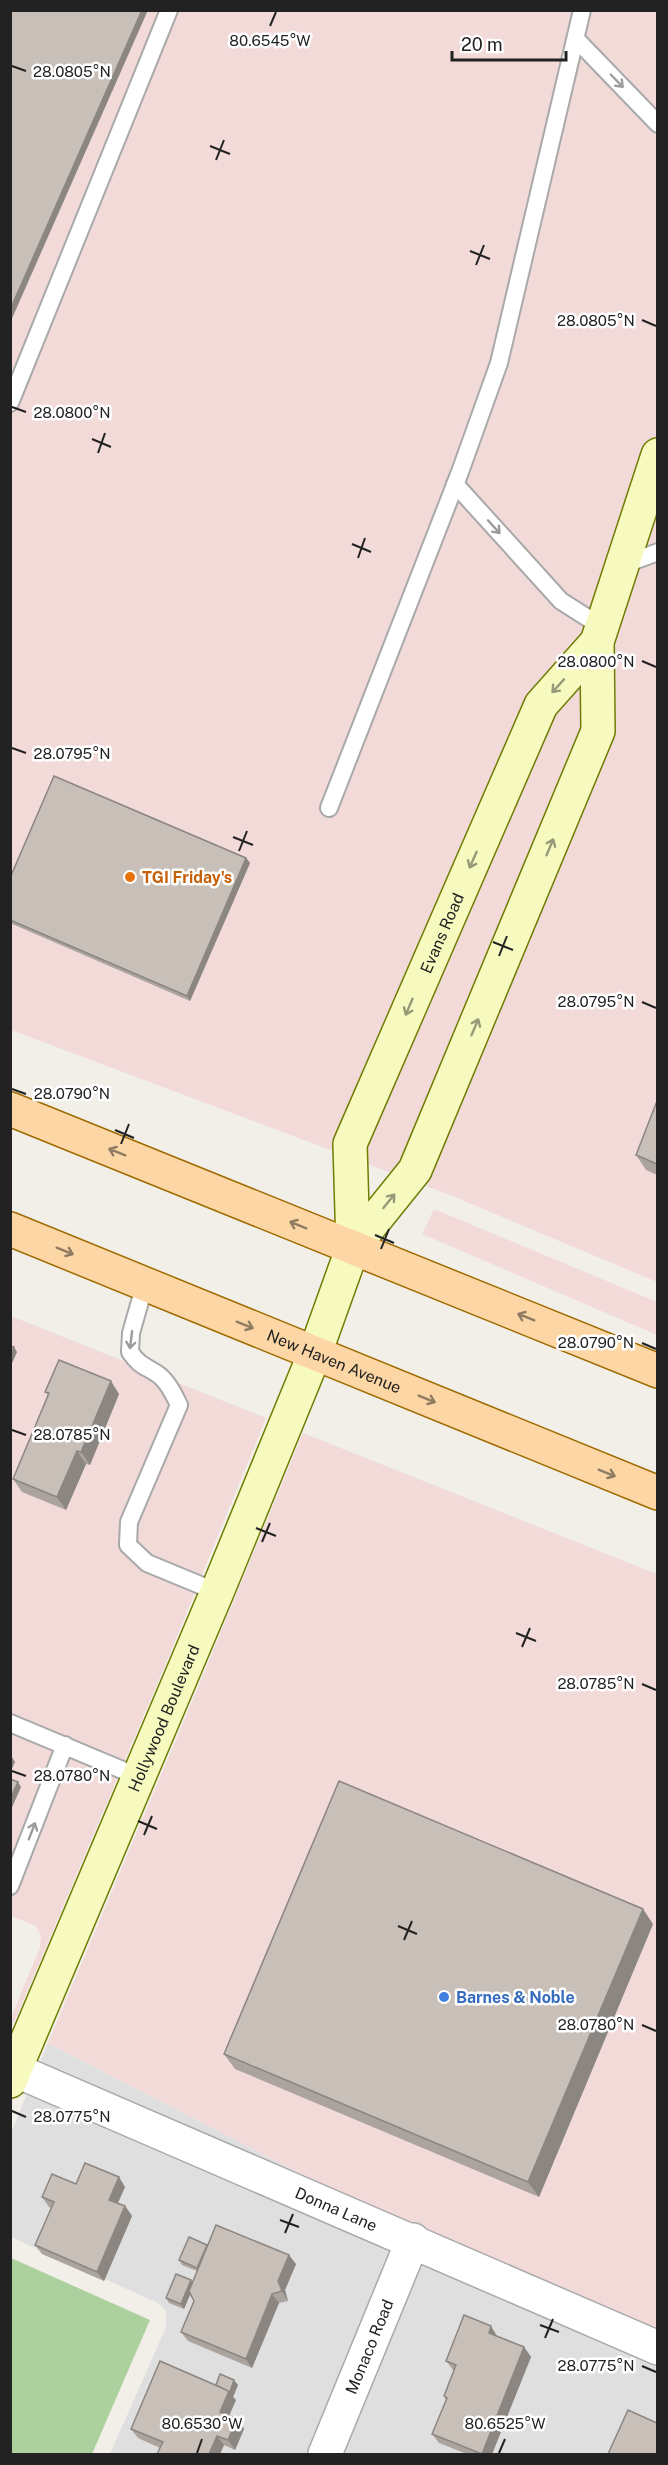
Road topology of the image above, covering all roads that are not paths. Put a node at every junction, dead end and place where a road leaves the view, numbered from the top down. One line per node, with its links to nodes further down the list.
1 (169, 10): 5 (lane)
2 (582, 10): 3 (lane)
3 (576, 39): 4 (lane, one-way to 4); 7 (lane)
4 (657, 123)
5 (10, 403)
6 (657, 455): 9 (street, Evans Road)
7 (455, 483): 10 (lane, one-way to 10); 11 (lane)
8 (657, 552): 9 (lane)
9 (623, 565): 10 (street, Evans Road)
10 (599, 634): 14 (street, Evans Road, one-way to 10); 14 (street, Evans Road, one-way to 14)
11 (329, 808)
12 (10, 1109): 14 (main road, one-way to 12)
13 (10, 1229): 15 (main road, New Haven Avenue, one-way to 15)
14 (352, 1247): 16 (street, Evans Road); 17 (main road, one-way to 14)
15 (145, 1284): 16 (main road, New Haven Avenue, one-way to 16); 19 (lane, one-way to 19)
16 (315, 1353): 18 (main road, New Haven Avenue, one-way to 18); 19 (street, Hollywood Boulevard)
17 (657, 1371)
18 (657, 1493)
19 (217, 1592): 22 (street, Hollywood Boulevard)
20 (10, 1723): 21 (lane)
21 (64, 1745): 22 (lane); 23 (lane, one-way to 21)
22 (139, 1777): 24 (street, Hollywood Boulevard)
23 (10, 1886)
24 (13, 2075): 25 (street, Donna Lane)
25 (413, 2240): 26 (street, Donna Lane); 27 (street, Monaco Road)
26 (654, 2335)
27 (324, 2454)

